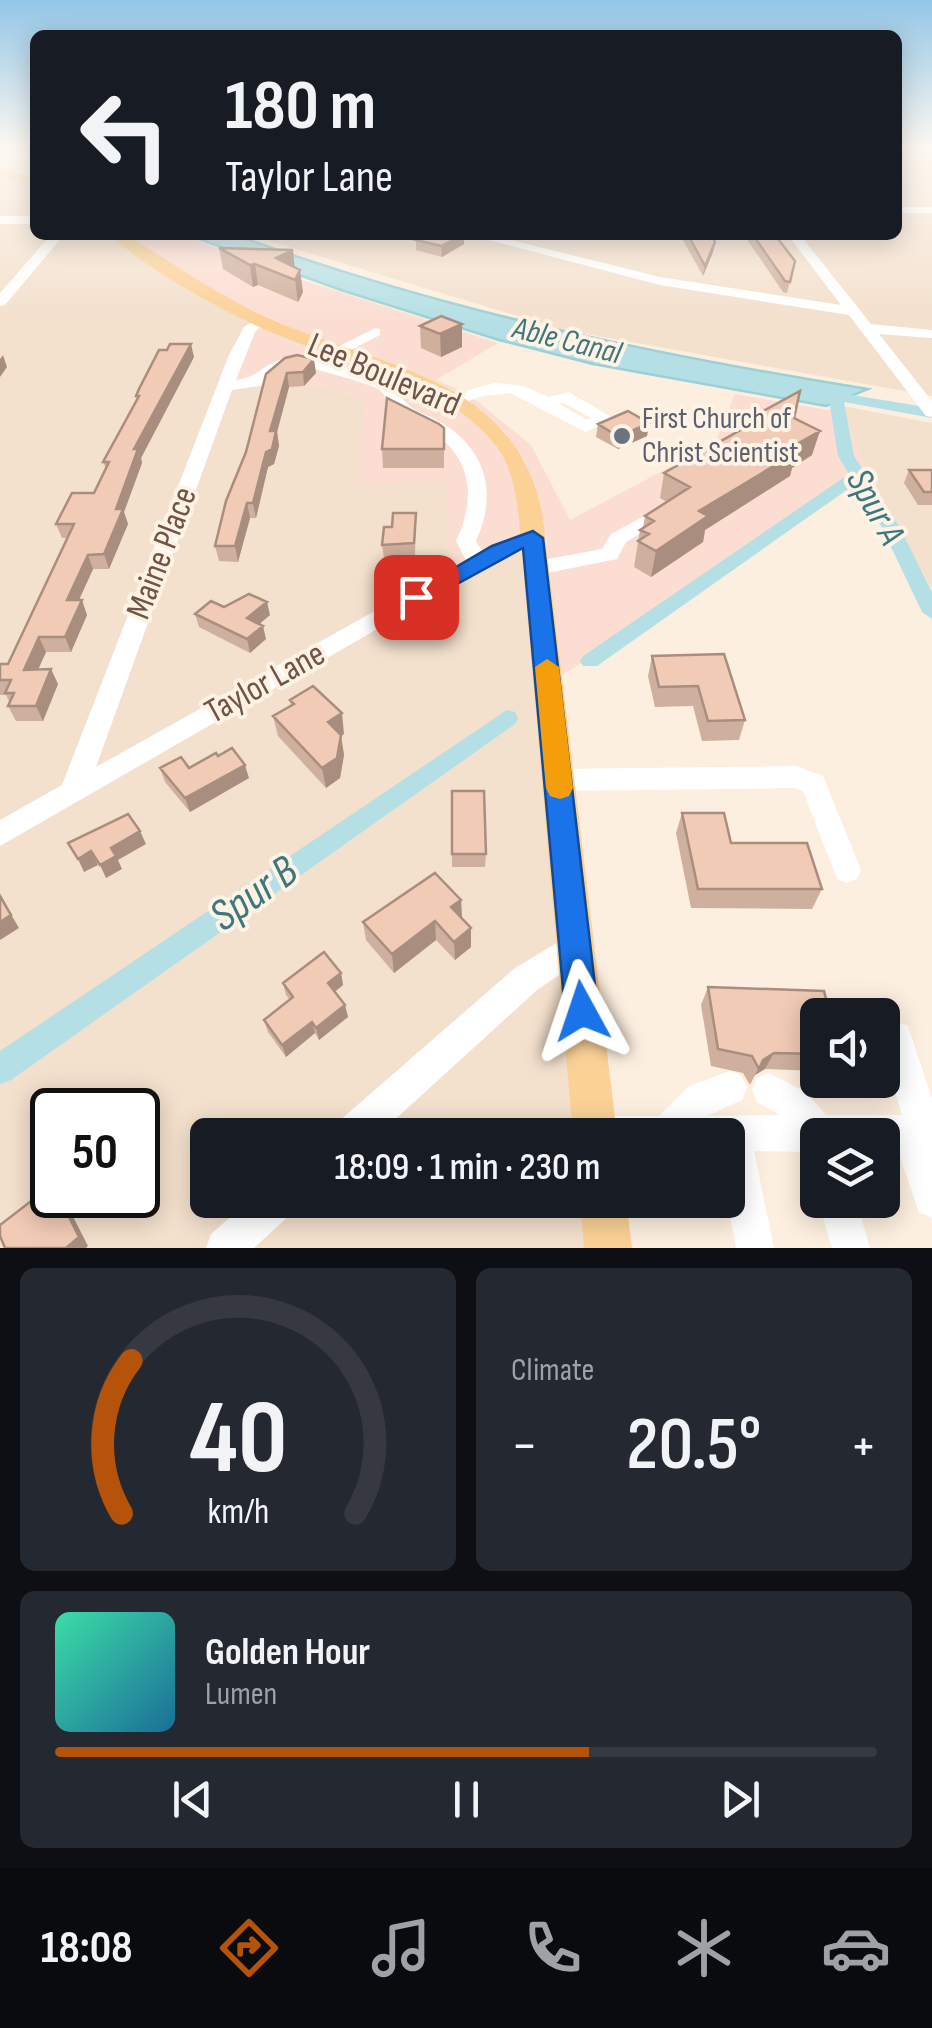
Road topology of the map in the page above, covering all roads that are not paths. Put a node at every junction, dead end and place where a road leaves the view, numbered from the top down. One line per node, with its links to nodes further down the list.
1 (915, 207): 3 (street)
2 (902, 210): 3 (street)
3 (918, 210): 4 (street)
4 (932, 210)
5 (0, 220): 6 (street)
6 (30, 220)
7 (54, 240): 11 (street)
8 (126, 240): 13 (main road, Lee Boulevard)
9 (496, 240): 12 (street)
10 (798, 240): 12 (street)
11 (0, 302)
12 (851, 311): 14 (street)
13 (260, 321): 17 (main road, Lee Boulevard); 19 (street, Maine Place)
14 (866, 328): 16 (street); 22 (street)
15 (375, 332): 17 (street)
16 (932, 334)
17 (334, 353): 18 (main road, Lee Boulevard)
18 (392, 382): 19 (street); 20 (main road, Lee Boulevard); 25 (street)
19 (226, 386): 28 (street, Maine Place)
20 (454, 400): 21 (street); 24 (main road, Lee Boulevard)
21 (544, 404)
22 (932, 412)
23 (657, 514): 26 (street)
24 (533, 538): 25 (street, Taylor Lane); 26 (main road, Lee Boulevard)
25 (478, 562): 28 (street, Taylor Lane)
26 (537, 568): 27 (main road, Lee Boulevard)
27 (559, 780): 30 (street); 31 (main road, Lee Boulevard)
28 (73, 792): 29 (street, Taylor Lane)
29 (0, 834)
30 (847, 870)
31 (576, 947): 35 (street); 36 (main road, Lee Boulevard)
32 (900, 1051): 42 (street)
33 (730, 1088): 37 (street)
34 (768, 1090): 38 (street)
35 (370, 1118)
36 (593, 1118)
37 (680, 1118)
38 (806, 1118)
39 (745, 1134): 40 (street)
40 (800, 1134)
41 (900, 1134): 42 (street)
42 (911, 1134): 43 (street)
43 (932, 1199)
44 (745, 1201): 50 (street)
45 (258, 1218): 48 (street)
46 (604, 1218): 49 (main road)
47 (842, 1218): 51 (street)
48 (225, 1248)
49 (608, 1248)
50 (754, 1248)
51 (851, 1248)

